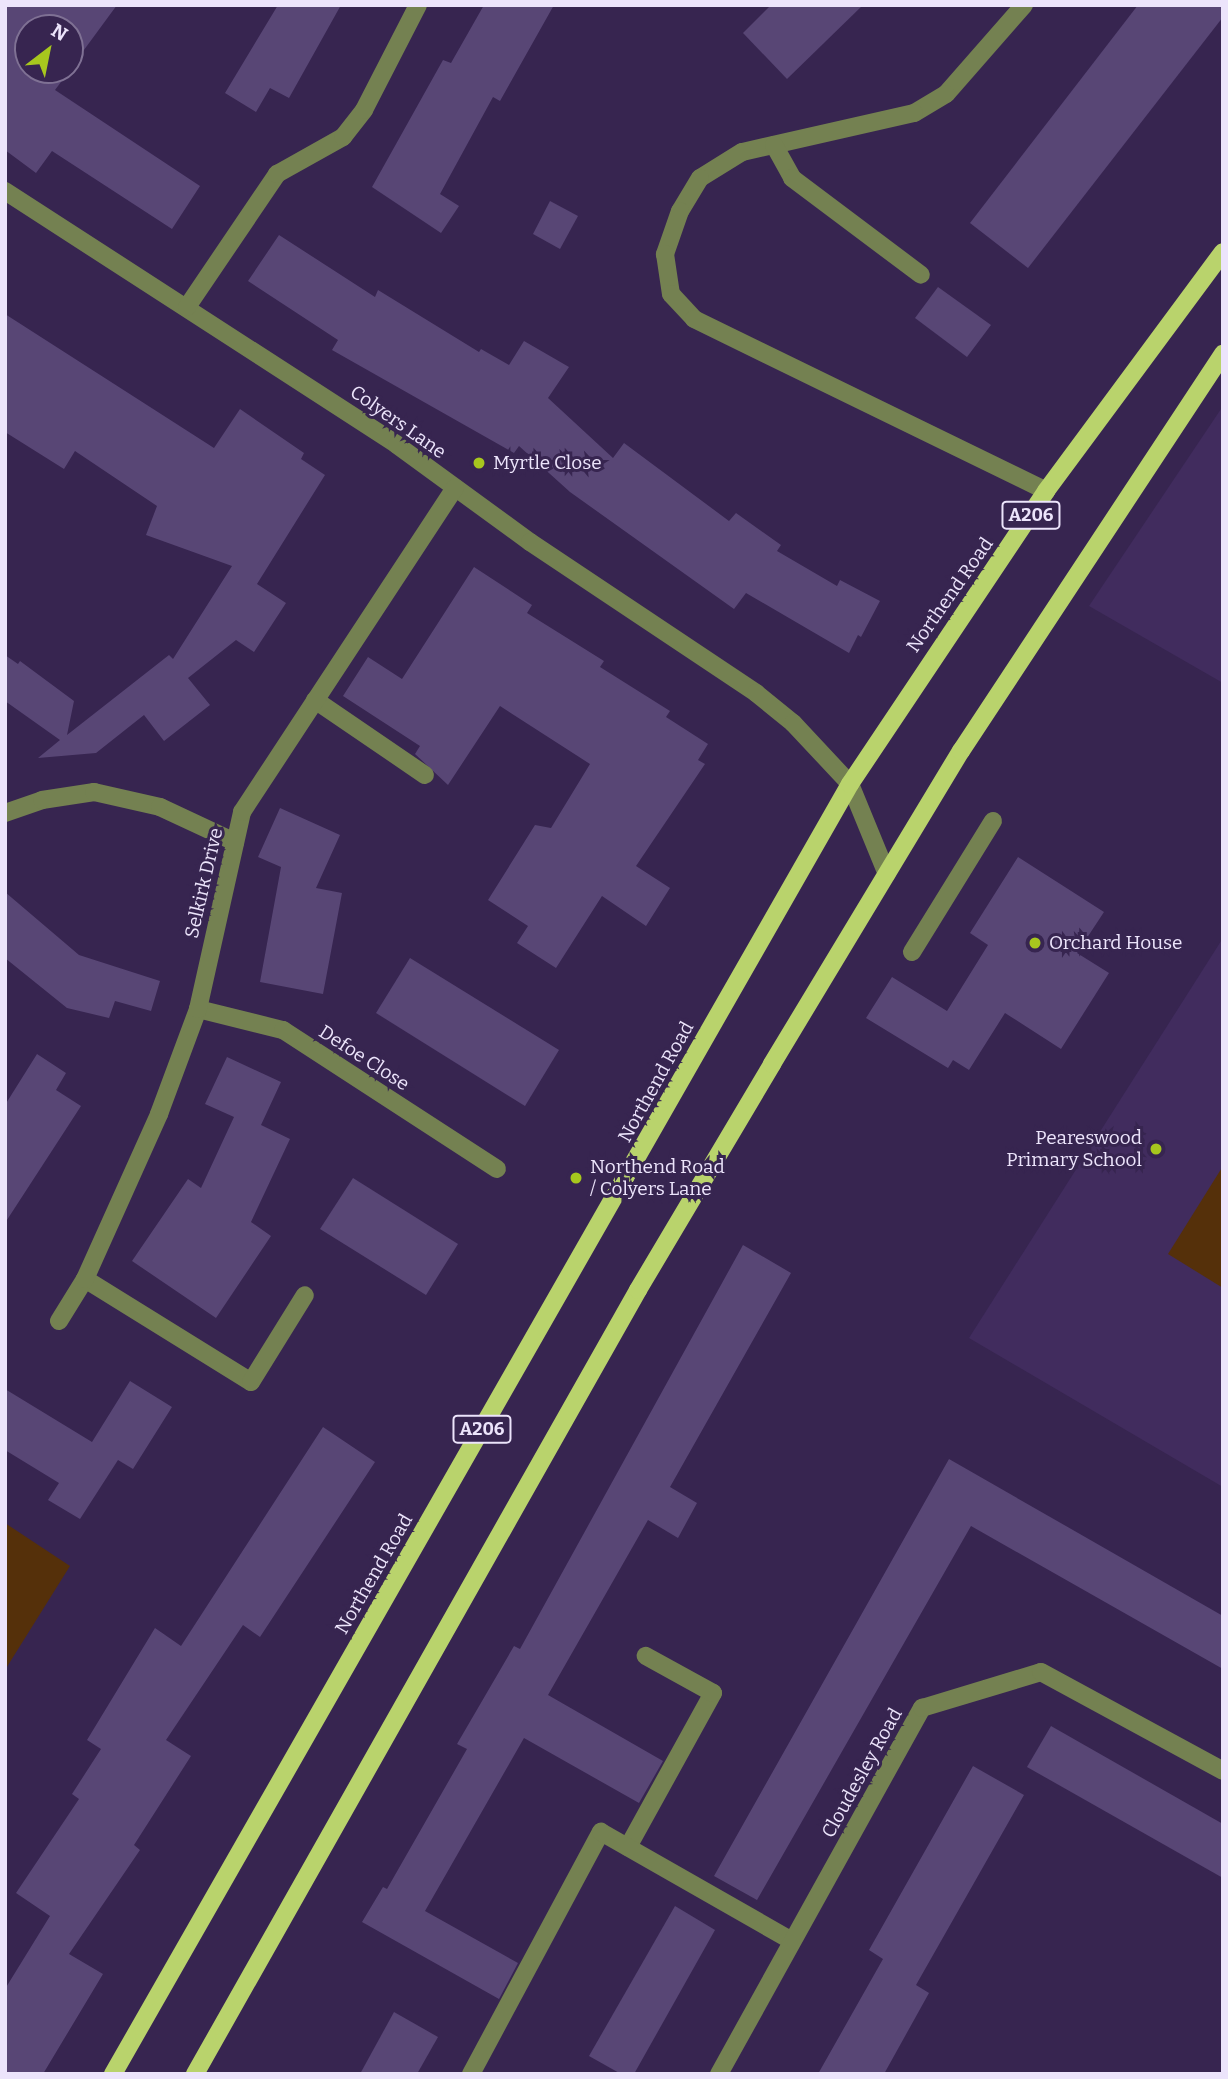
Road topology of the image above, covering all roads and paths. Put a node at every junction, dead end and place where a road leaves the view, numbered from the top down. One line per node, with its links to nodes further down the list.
1 (418, 5): 7 (street)
2 (1024, 5): 3 (street)
3 (774, 145): 6 (street); 10 (street)
4 (5, 191): 7 (street, Colyers Lane)
5 (1223, 253): 10 (main road, Northend Road / A206)
6 (921, 275)
7 (187, 307): 9 (street, Colyers Lane)
8 (1223, 354): 17 (main road)
9 (455, 488): 11 (street, Selkirk Drive); 13 (street, Colyers Lane)
10 (1046, 491): 13 (main road, Northend Road / A206)
11 (315, 700): 12 (street); 16 (street, Selkirk Drive)
12 (425, 775)
13 (850, 784): 17 (street); 28 (main road, Northend Road / A206)
14 (5, 813): 16 (street)
15 (993, 821): 18 (street)
16 (235, 842): 19 (street, Selkirk Drive)
17 (887, 874): 29 (main road)
18 (912, 952)
19 (198, 1009): 20 (street, Defoe Close); 21 (street, Selkirk Drive)
20 (497, 1169)
21 (85, 1279): 22 (street); 23 (street, Selkirk Drive)
22 (305, 1295)
23 (59, 1321)
24 (646, 1656): 26 (street)
25 (1223, 1771): 27 (street, Cloudesley Road)
26 (628, 1847): 27 (street); 30 (street)
27 (792, 1941): 31 (street, Cloudesley Road)
28 (113, 2074)
29 (195, 2074)
30 (471, 2074)
31 (719, 2074)

